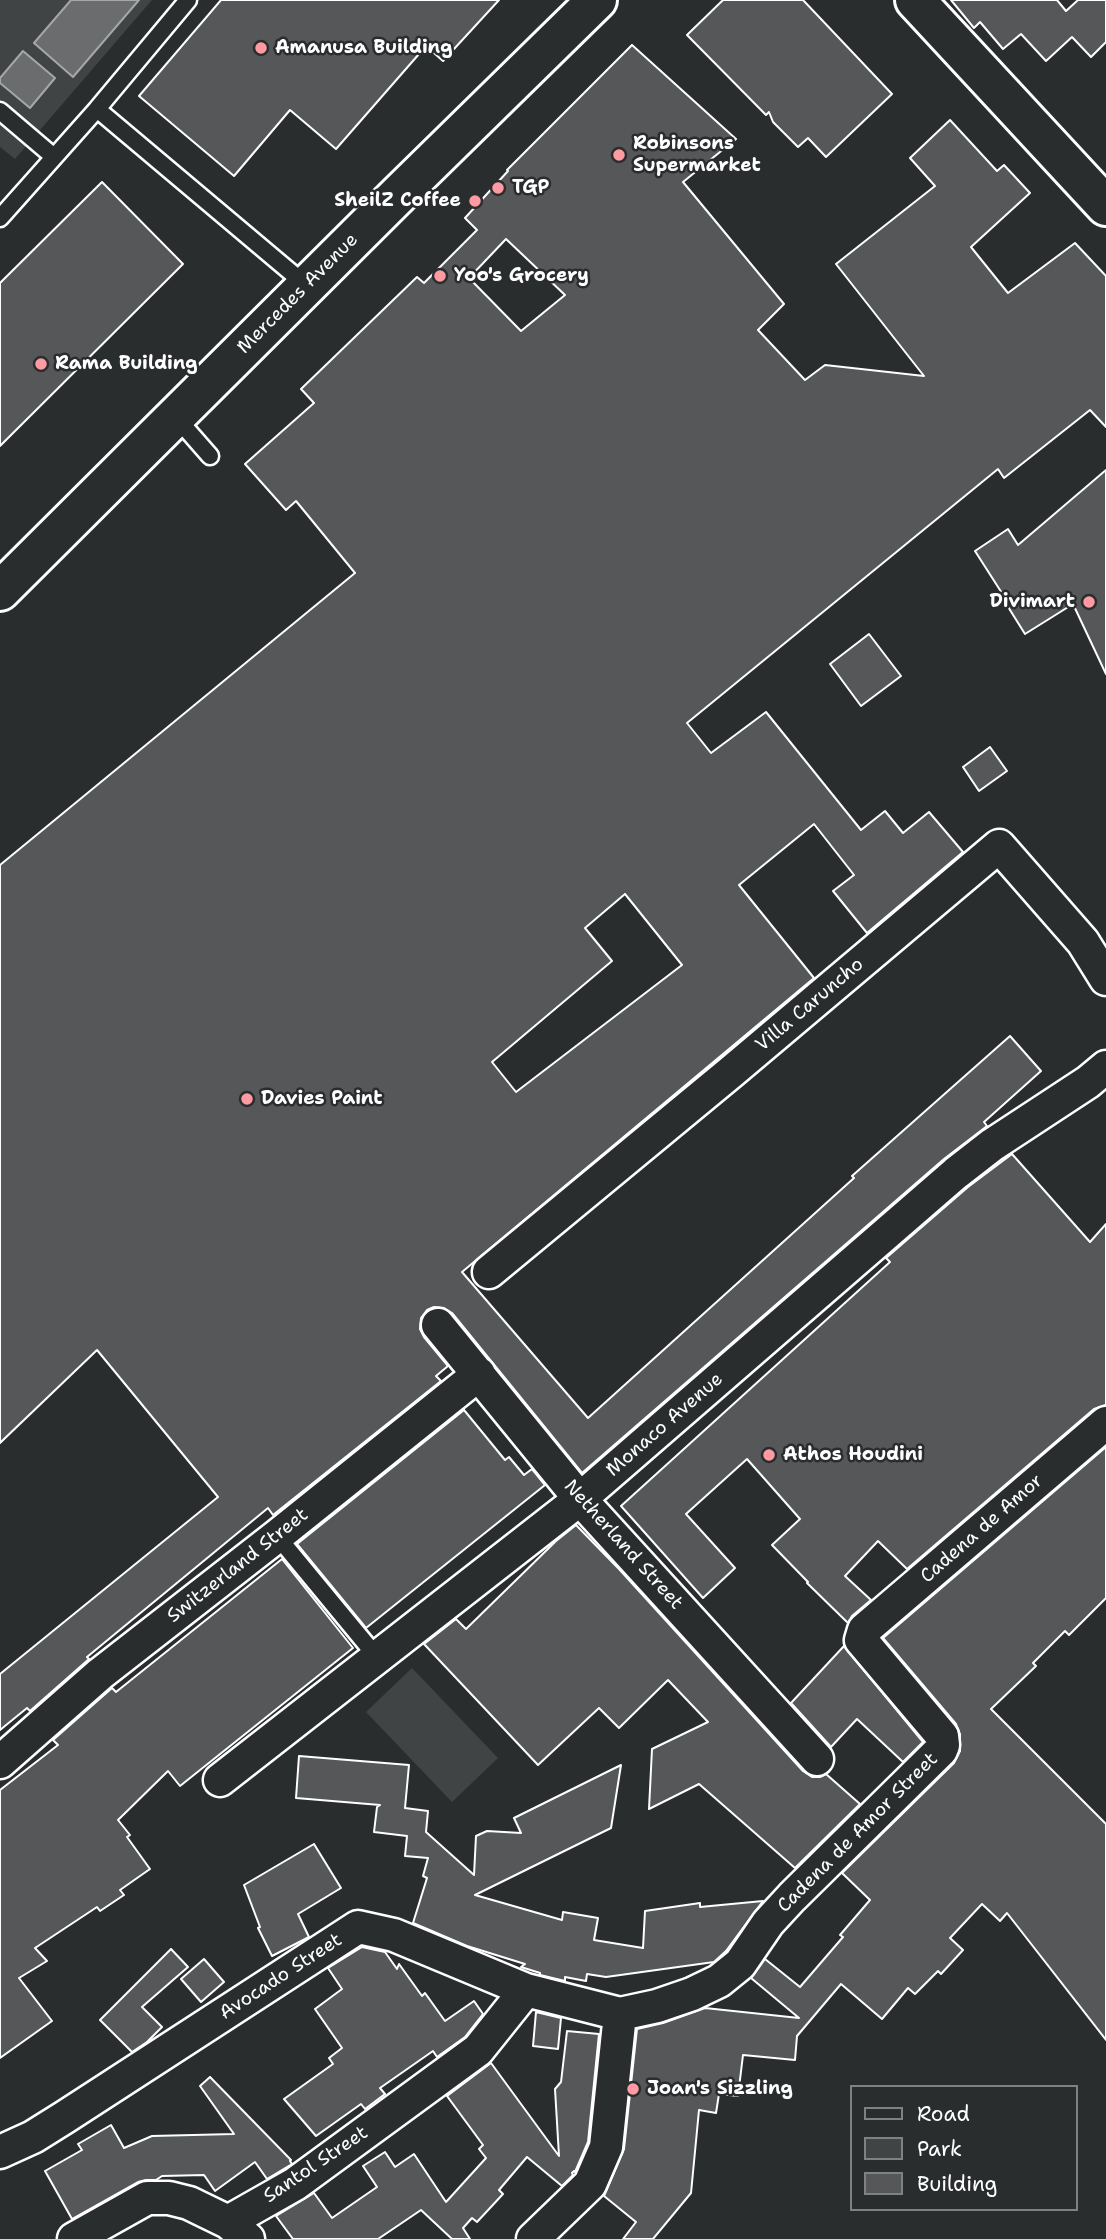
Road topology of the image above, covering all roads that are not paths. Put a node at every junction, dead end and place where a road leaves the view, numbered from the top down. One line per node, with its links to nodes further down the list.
1 (188, 0): 4 (lane)
2 (597, 0): 9 (main road, Mercedes Avenue)
3 (915, 0): 7 (main road)
4 (97, 109): 6 (lane); 9 (lane)
5 (0, 111): 6 (lane)
6 (54, 157): 8 (lane)
7 (1106, 205)
8 (0, 218)
9 (306, 285): 10 (main road, Mercedes Avenue)
10 (175, 416): 11 (lane); 12 (main road, Mercedes Avenue)
11 (210, 456)
12 (0, 591)
13 (1106, 979): 15 (street, Villa Caruncho)
14 (1106, 1067): 19 (street, Monaco Avenue)
15 (489, 1272)
16 (438, 1325): 17 (street, Netherland Street)
17 (479, 1374): 19 (street, Netherland Street); 20 (street, Switzerland Street)
18 (1106, 1423): 21 (street, Cadena de Amor)
19 (580, 1499): 22 (street, Monaco Avenue); 23 (street, Netherland Street)
20 (276, 1536): 22 (lane); 24 (street, Switzerland Street)
21 (860, 1638): 26 (street, Cadena de Amor Street)
22 (376, 1656): 25 (street, Monaco Avenue)
23 (817, 1759)
24 (0, 1762)
25 (220, 1780)
26 (740, 1964): 28 (street, Avocado Street)
27 (526, 1990): 28 (street, Avocado Street); 29 (street, Avocado Street); 30 (street, Santol Street)
28 (620, 2014): 32 (street)
29 (0, 2152)
30 (238, 2231): 31 (street, Santol Street)
31 (74, 2239)
32 (533, 2239)

